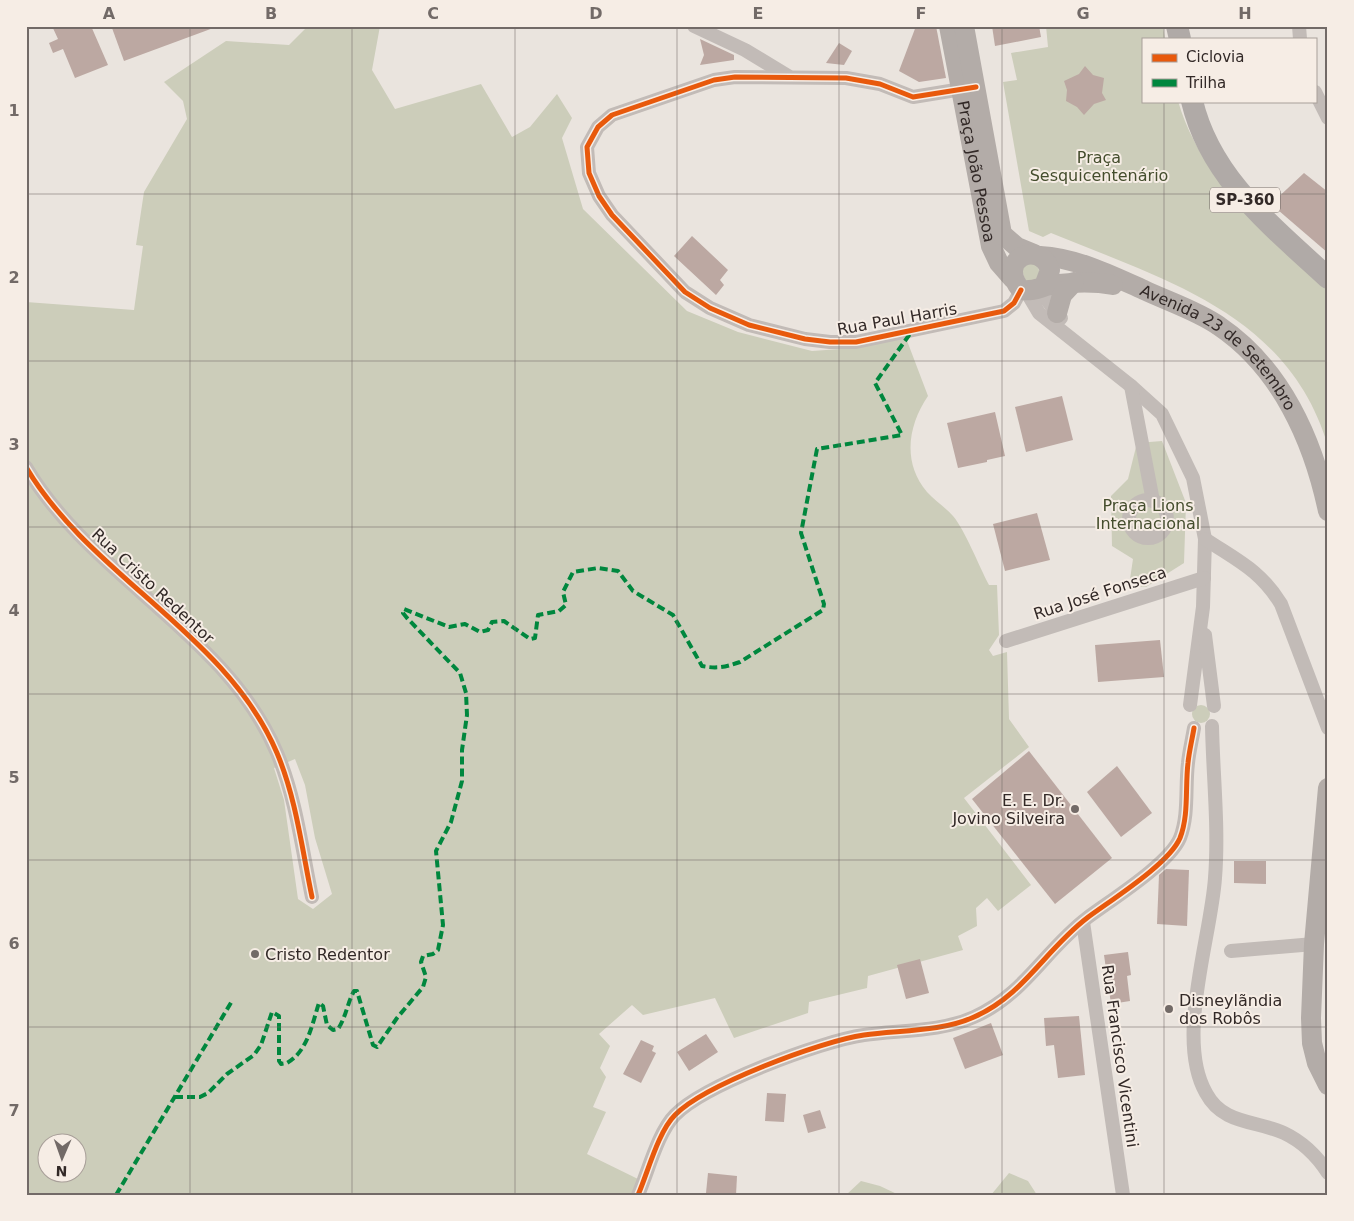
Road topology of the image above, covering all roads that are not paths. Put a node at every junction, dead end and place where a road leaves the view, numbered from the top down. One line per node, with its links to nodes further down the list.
1 (694, 26): 4 (street)
2 (949, 26): 5 (street, Praça João Pessoa)
3 (964, 26): 5 (street, Praça João Pessoa)
4 (789, 77): 5 (street); 12 (street, Rua Paul Harris)
5 (969, 88): 9 (street, Praça João Pessoa); 12 (street, Praça João Pessoa)
6 (1316, 94): 8 (street)
7 (1192, 102): 10 (main road, SP-360)
8 (1328, 118)
9 (1037, 255): 12 (street); 12 (street); 13 (street, Avenida 23 de Setembro)
10 (1328, 278)
11 (1074, 282): 12 (street); 13 (street); 14 (street)
12 (1029, 287): 14 (street); 15 (street)
13 (1138, 287): 19 (street, Avenida 23 de Setembro)
14 (1058, 313): 15 (street)
15 (1067, 335): 16 (street)
16 (1131, 386): 18 (street); 20 (street)
17 (26, 467): 31 (street, Rua Cristo Redentor)
18 (1153, 500)
19 (1328, 511)
20 (1205, 539): 21 (street); 28 (street)
21 (1204, 578): 22 (street); 23 (street, Rua José Fonseca)
22 (1203, 607): 24 (street); 25 (street)
23 (1006, 641)
24 (1190, 705): 25 (street); 27 (street)
25 (1214, 706): 26 (street)
26 (1212, 726): 27 (street); 36 (street)
27 (1194, 728): 32 (street)
28 (1328, 728)
29 (1328, 788): 30 (street)
30 (1326, 850): 33 (street)
31 (312, 897)
32 (1083, 922): 37 (street); 38 (street, Rua Francisco Vicentini)
33 (1314, 944): 34 (street); 35 (street)
34 (1231, 951)
35 (1328, 1085)
36 (1328, 1173)
37 (638, 1195)
38 (1123, 1195)

